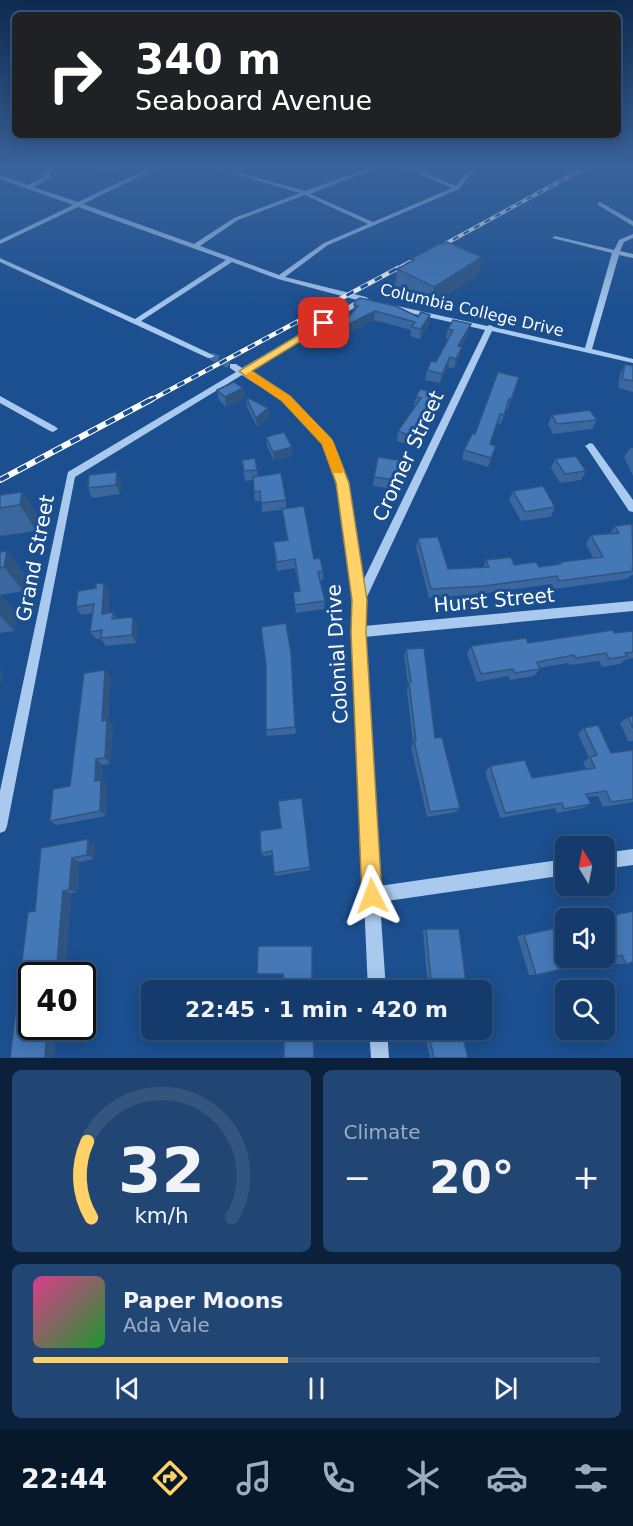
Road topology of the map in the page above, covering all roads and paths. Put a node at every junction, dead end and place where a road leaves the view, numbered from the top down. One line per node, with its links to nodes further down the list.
1 (54, 216): 9 (street)
2 (110, 216): 10 (street, Columbia College Drive)
3 (243, 216): 10 (street)
4 (357, 216): 6 (street)
5 (392, 216): 6 (street)
6 (374, 224): 15 (street)
7 (633, 236): 11 (street)
8 (555, 238): 11 (street)
9 (0, 242)
10 (195, 246): 13 (street, Columbia College Drive)
11 (616, 252): 12 (street); 19 (street)
12 (633, 255)
13 (232, 259): 15 (street, Columbia College Drive); 17 (street)
14 (0, 260): 17 (street)
15 (280, 278): 16 (street, Columbia College Drive)
16 (363, 300): 18 (street, Columbia College Drive); 22 (street)
17 (137, 321): 20 (street)
18 (490, 327): 19 (street, Columbia College Drive); 27 (street, Cromer Street)
19 (588, 351): 21 (street, Columbia College Drive)
20 (211, 356)
21 (633, 361)
22 (239, 368): 27 (street, Colonial Drive); 30 (street, Grand Street)
23 (0, 399): 24 (street)
24 (53, 429)
25 (590, 446): 26 (street)
26 (632, 506)
27 (360, 600): 29 (street, Colonial Drive)
28 (633, 606): 29 (street, Hurst Street)
29 (358, 632): 34 (street, Colonial Drive)
30 (0, 826)
31 (633, 857): 32 (street)
32 (615, 859)
33 (555, 869): 34 (street)
34 (372, 896): 35 (street, Colonial Drive)
35 (376, 980)
36 (379, 1040): 37 (street)
37 (380, 1058)

